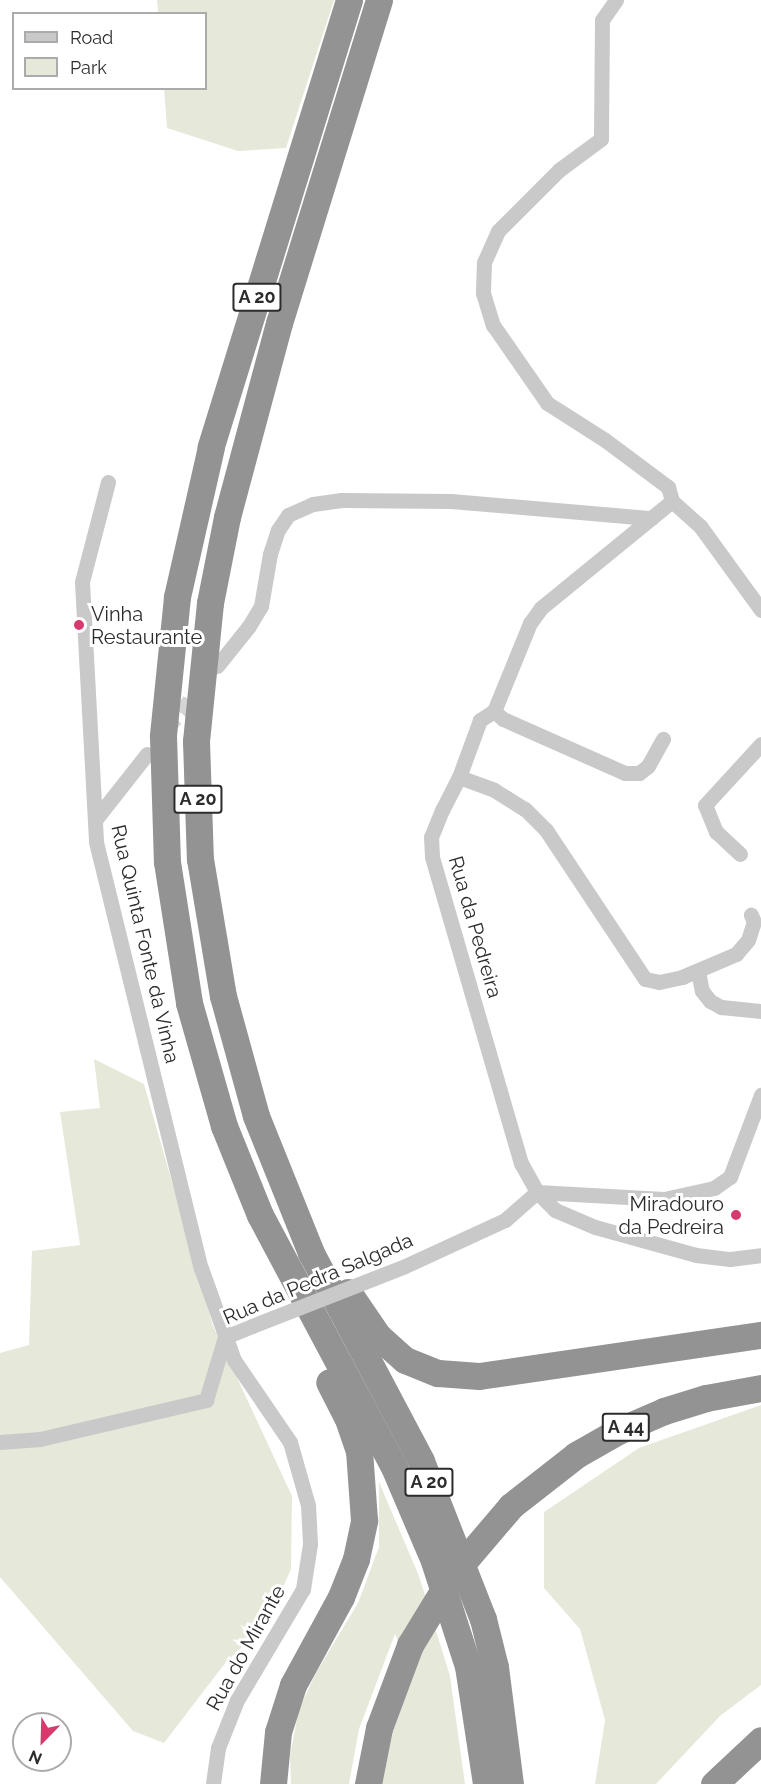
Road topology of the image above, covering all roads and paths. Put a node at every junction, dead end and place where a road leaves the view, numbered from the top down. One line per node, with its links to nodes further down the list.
1 (349, 0): 22 (highway, A 20)
2 (379, 0): 21 (highway, A 20)
3 (616, 0): 5 (street)
4 (108, 482): 14 (street, Rua Quinta Fonte da Vinha)
5 (672, 501): 6 (street, Rua da Pedreira); 7 (street)
6 (651, 518): 8 (street); 9 (street, Rua da Pedreira)
7 (761, 610)
8 (217, 666)
9 (494, 711): 10 (street); 13 (street, Rua da Pedreira)
10 (663, 739)
11 (761, 744): 15 (street)
12 (147, 754): 14 (street)
13 (459, 777): 17 (street); 20 (street, Rua da Pedreira)
14 (94, 820): 25 (street, Rua Quinta Fonte da Vinha)
15 (740, 854)
16 (751, 915): 17 (street)
17 (698, 971): 18 (street)
18 (761, 1011)
19 (761, 1095): 20 (street)
20 (537, 1192): 23 (street, Rua da Pedreira); 25 (street, Rua da Pedra Salgada, bridge)
21 (289, 1200): 24 (highway); 33 (highway, A 20)
22 (260, 1215): 30 (highway); 32 (highway, A 20)
23 (761, 1255)
24 (761, 1335)
25 (225, 1337): 27 (street, Rua da Pedra Salgada); 29 (street, Rua do Mirante)
26 (761, 1388): 31 (highway, A 44, bridge)
27 (0, 1442)
28 (761, 1740): 34 (highway)
29 (213, 1784)
30 (273, 1784)
31 (368, 1784)
32 (486, 1784)
33 (510, 1784)
34 (714, 1784)

